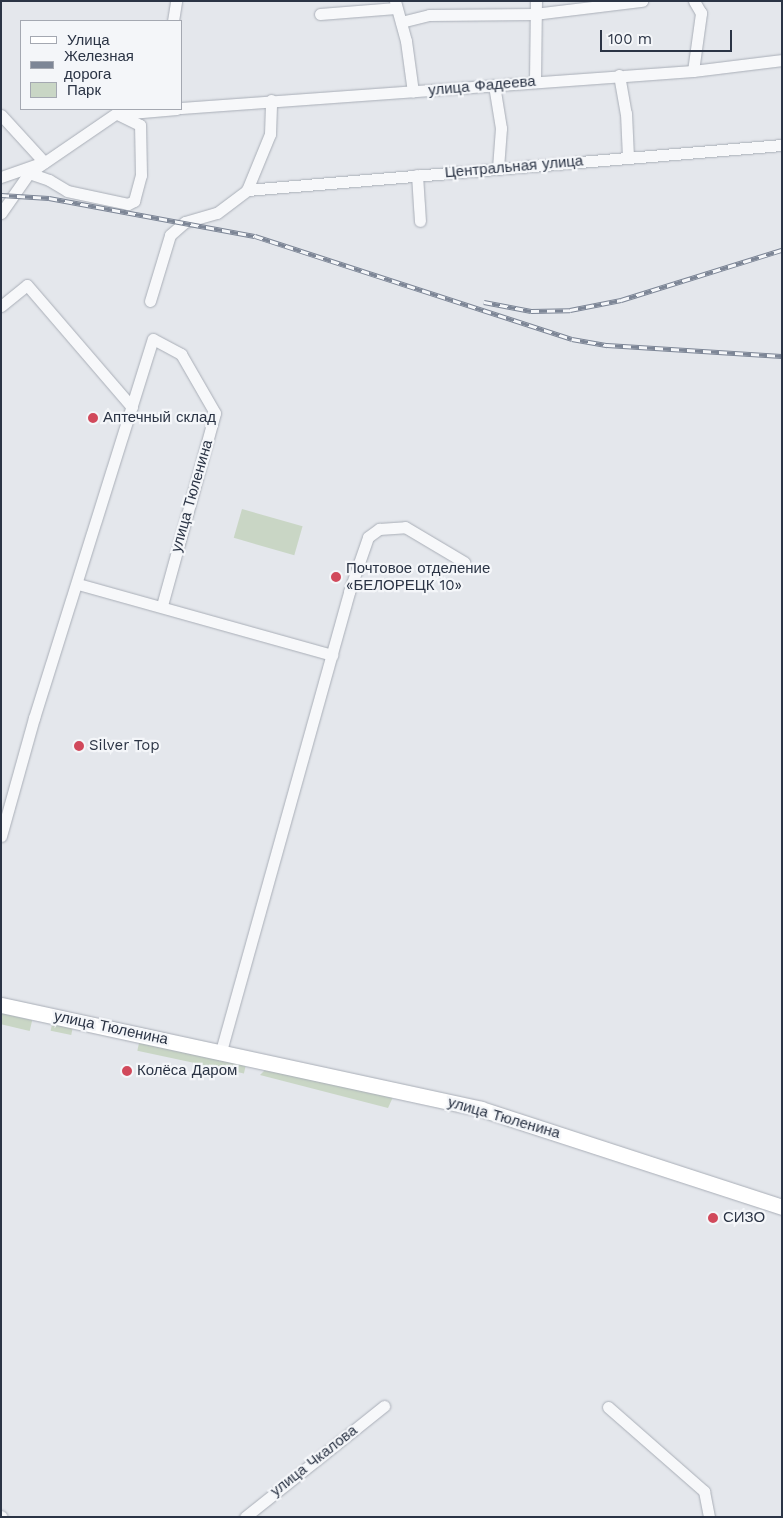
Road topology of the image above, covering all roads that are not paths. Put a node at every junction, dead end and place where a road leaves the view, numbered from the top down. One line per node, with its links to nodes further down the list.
1 (176, 1): 8 (street)
2 (536, 1): 7 (street)
3 (642, 1): 7 (street)
4 (694, 1): 11 (street)
5 (396, 4): 6 (street); 9 (street)
6 (320, 14)
7 (534, 14): 9 (street); 13 (street)
8 (173, 20)
9 (401, 22): 15 (street)
10 (782, 60): 11 (street, улица Фадеева)
11 (693, 71): 12 (street, улица Фадеева)
12 (619, 75): 13 (street, улица Фадеева); 22 (street)
13 (535, 81): 14 (street, улица Фадеева)
14 (494, 85): 15 (street, улица Фадеева); 24 (street)
15 (413, 92): 16 (street, улица Фадеева)
16 (271, 100): 17 (street, улица Фадеева); 28 (street)
17 (182, 108)
18 (158, 110): 19 (street)
19 (119, 112): 23 (street); 25 (street)
20 (1, 115): 23 (street)
21 (782, 145): 22 (street, Центральная улица)
22 (628, 157): 24 (street, Центральная улица)
23 (44, 162): 25 (street); 27 (street)
24 (498, 168): 26 (street, Центральная улица)
25 (29, 173): 29 (street)
26 (417, 175): 28 (street, Центральная улица); 30 (street)
27 (1, 177)
28 (247, 190): 31 (street)
29 (1, 213)
30 (420, 221)
31 (150, 301)
32 (1, 306): 33 (street)
33 (132, 407): 35 (street, улица Тюленина); 36 (street, улица Тюленина)
34 (464, 562): 37 (street)
35 (78, 584): 36 (street); 38 (street, улица Тюленина)
36 (162, 606): 37 (street)
37 (332, 655): 40 (street)
38 (1, 836)
39 (1, 1005): 40 (main road, улица Тюленина)
40 (221, 1051): 41 (main road, улица Тюленина)
41 (782, 1207)
42 (384, 1406): 44 (street, улица Чкалова)
43 (608, 1407): 45 (street)
44 (245, 1517)
45 (709, 1517)

